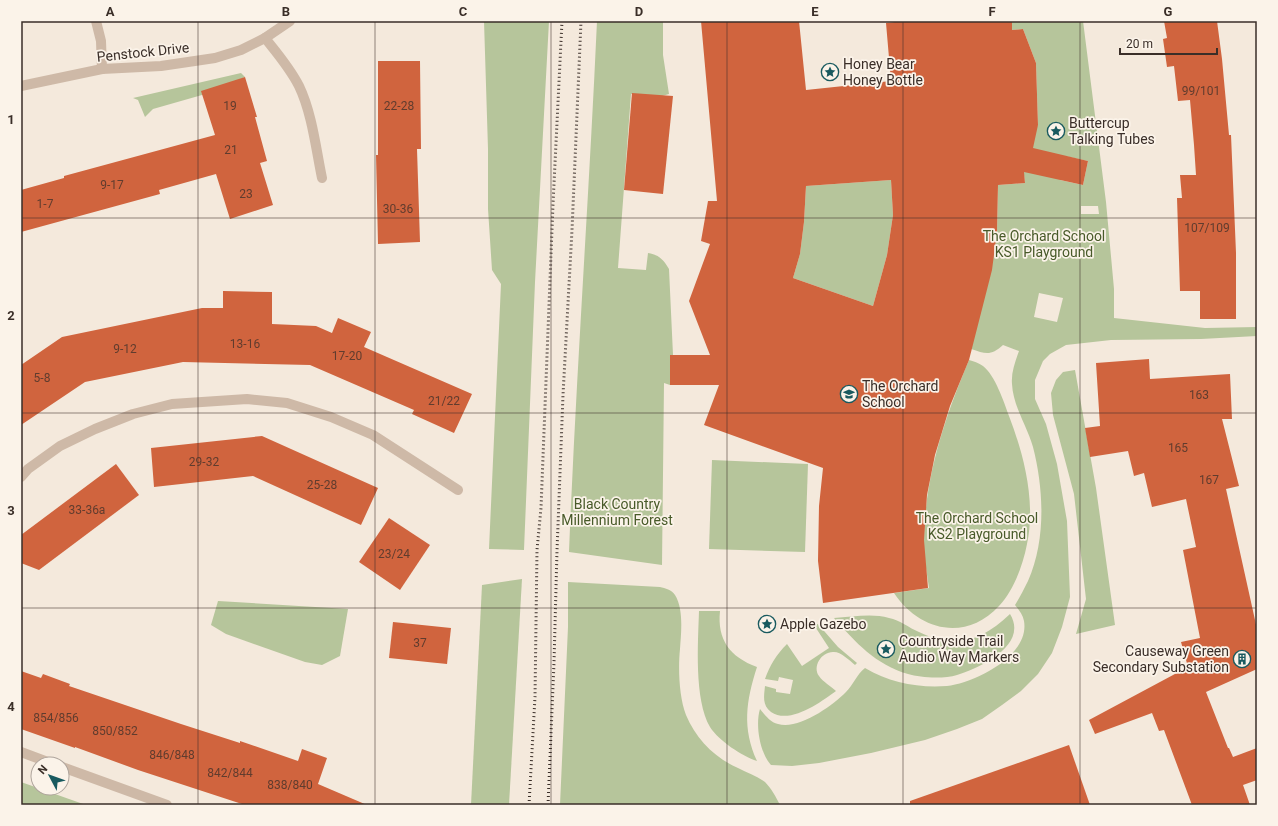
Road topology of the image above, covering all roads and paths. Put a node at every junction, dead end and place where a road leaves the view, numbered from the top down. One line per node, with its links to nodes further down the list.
1 (96, 21): 4 (street)
2 (290, 21): 3 (street, Penstock Drive)
3 (265, 38): 4 (street, Penstock Drive); 6 (street)
4 (102, 69): 5 (street, Penstock Drive)
5 (21, 86)
6 (322, 178)
7 (21, 477): 8 (street)
8 (458, 490)
9 (21, 752): 10 (street)
10 (32, 756)
11 (70, 770): 12 (street)
12 (167, 805)

